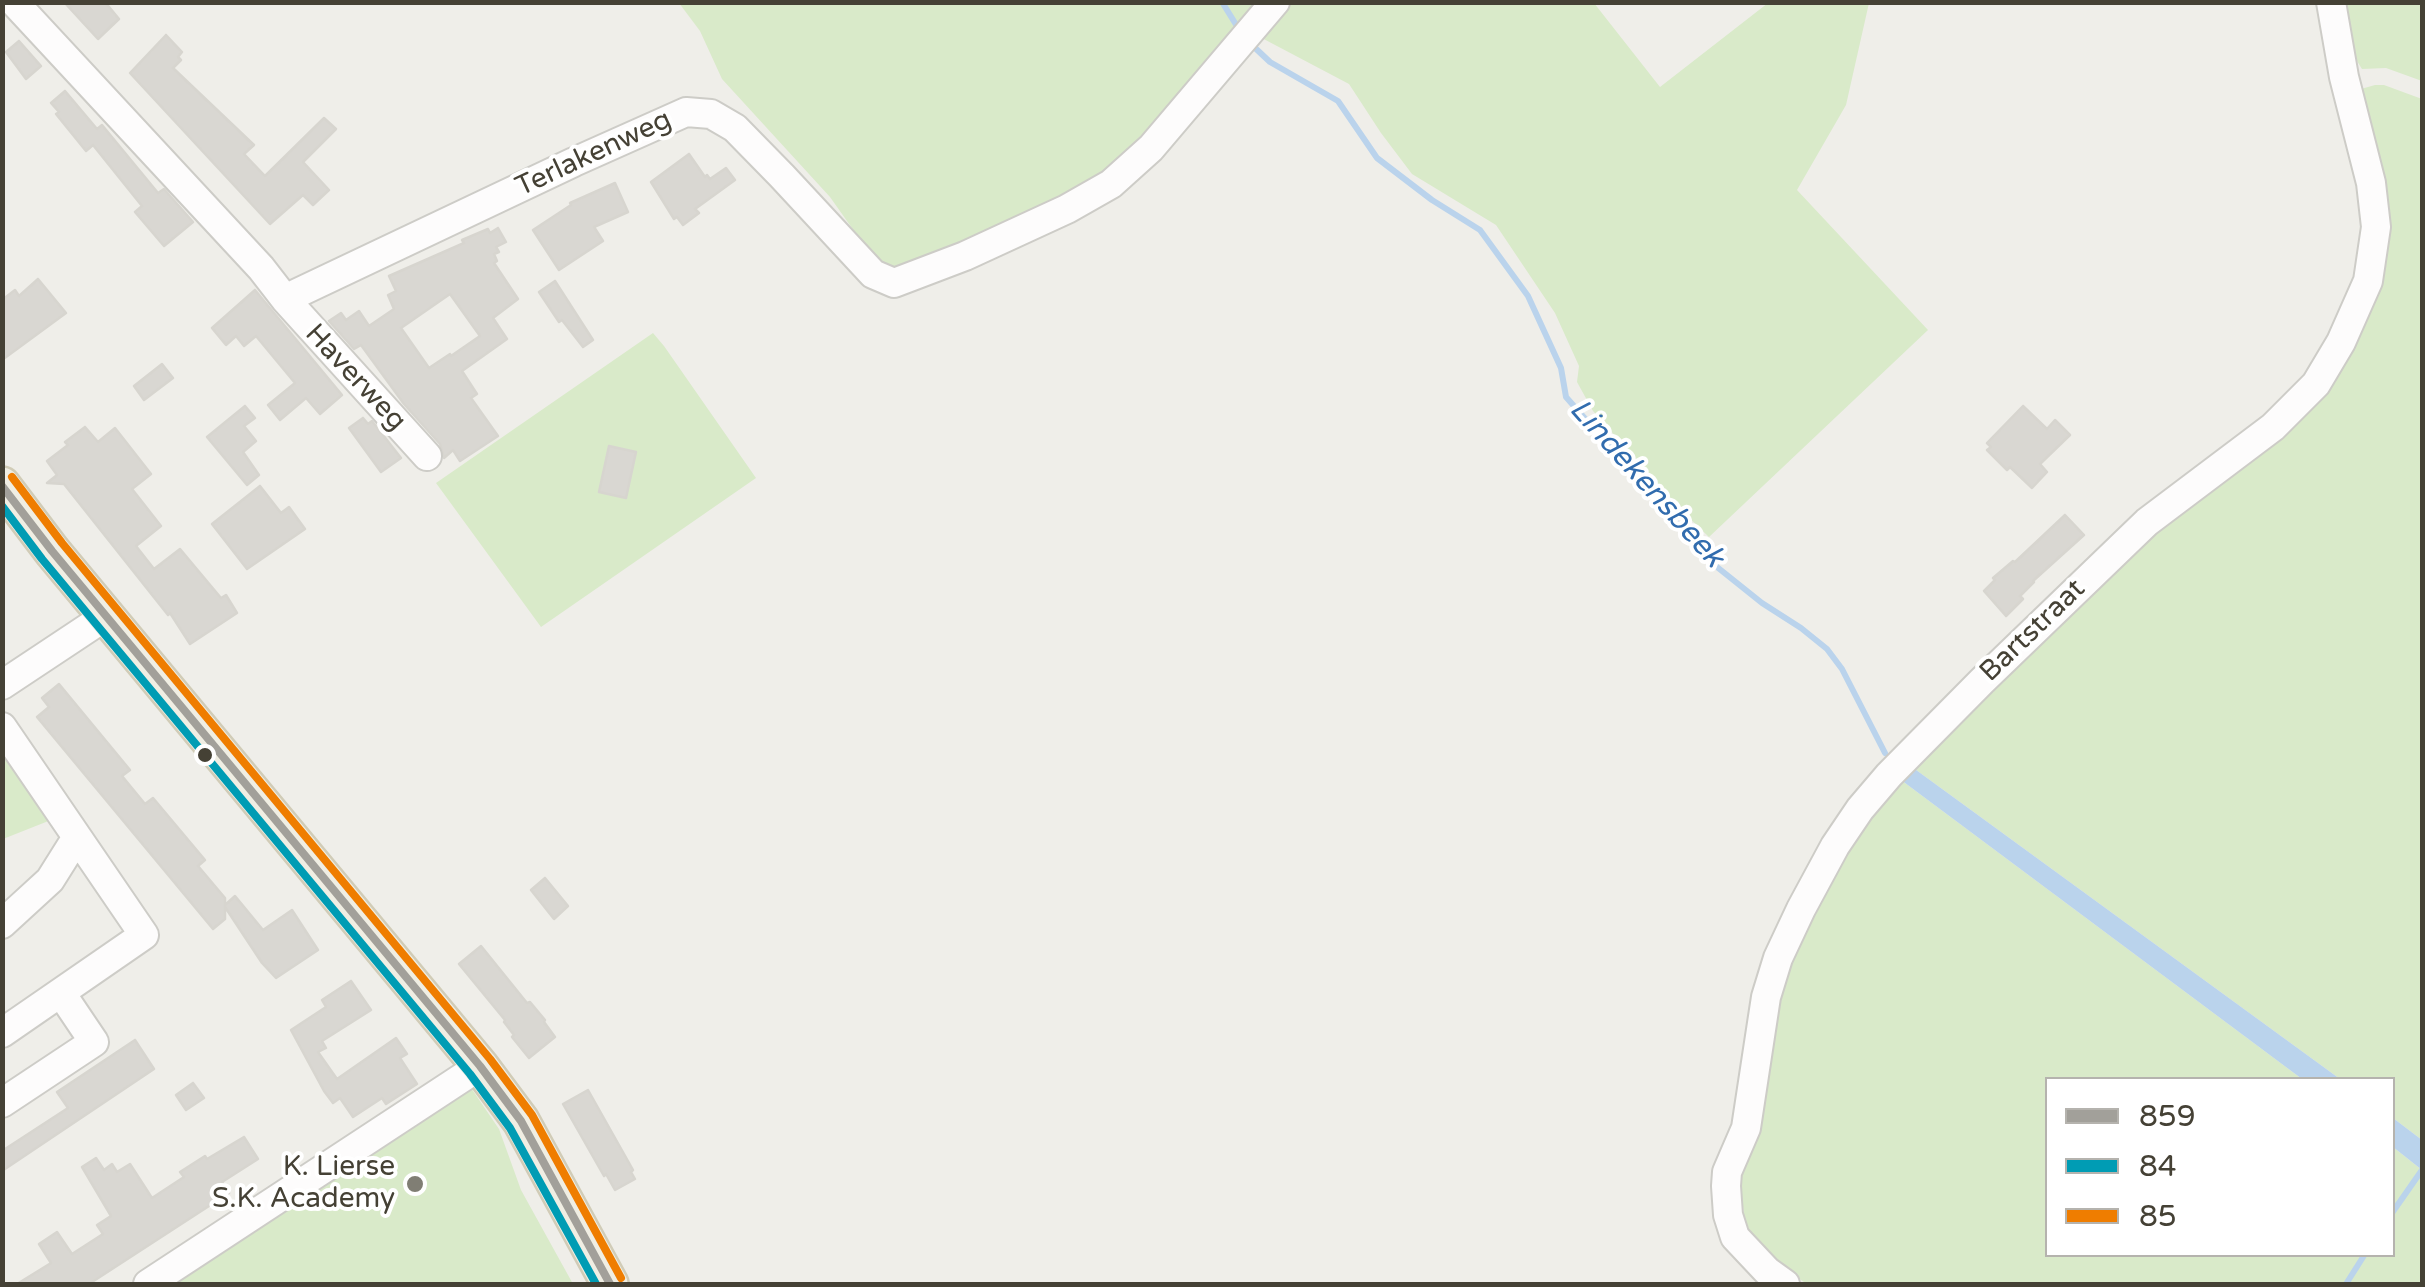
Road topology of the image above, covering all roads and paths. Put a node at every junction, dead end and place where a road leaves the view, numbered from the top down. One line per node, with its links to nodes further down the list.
1 (14, 2): 4 (street)
2 (1276, 2): 4 (street, Terlakenweg)
3 (2332, 2): 18 (street, Bartstraat)
4 (284, 299): 5 (street, Haverweg)
5 (427, 456)
6 (2, 485): 7 (main road)
7 (106, 616): 8 (street); 14 (main road)
8 (2, 685)
9 (2, 727): 10 (street)
10 (78, 837): 11 (street); 12 (street)
11 (2, 924)
12 (60, 994): 13 (street); 15 (street)
13 (2, 1033)
14 (480, 1066): 16 (street); 17 (main road)
15 (2, 1104)
16 (148, 1284)
17 (610, 1284)
18 (1785, 1284)

